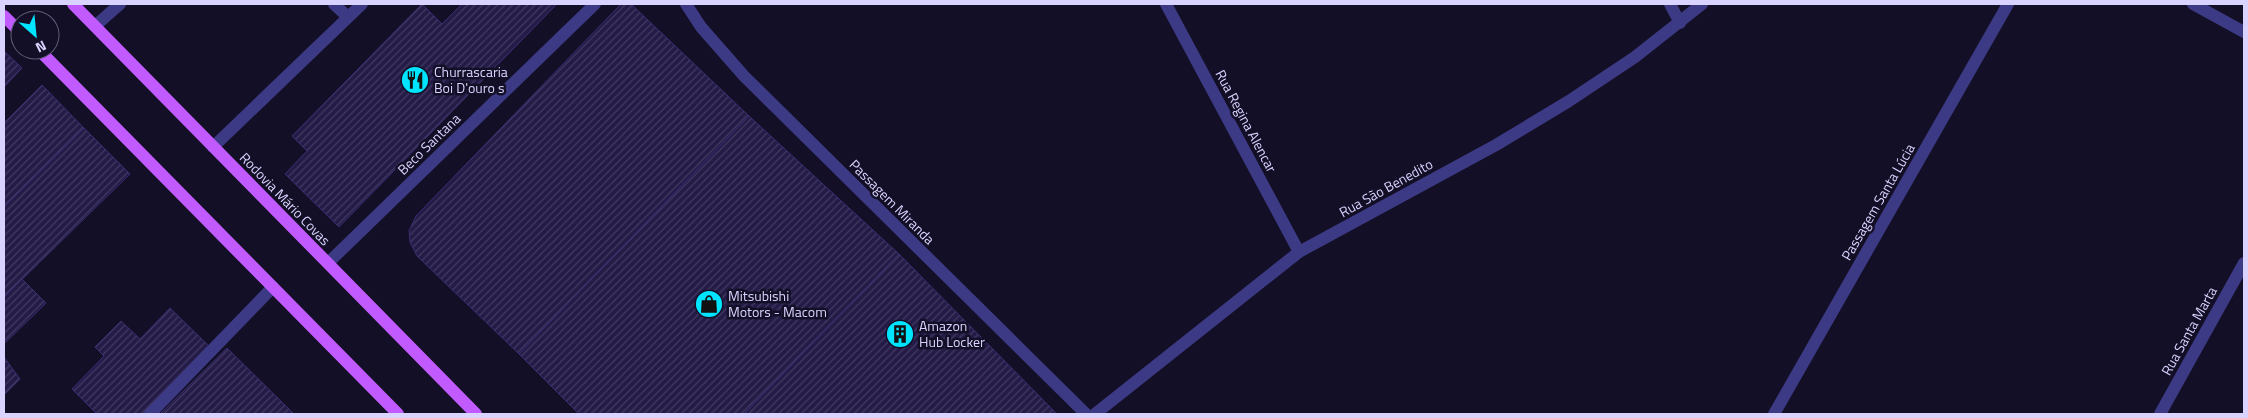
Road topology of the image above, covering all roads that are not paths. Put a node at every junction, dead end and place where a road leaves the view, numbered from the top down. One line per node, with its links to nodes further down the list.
1 (73, 4): 14 (main road, Rodovia Mário Covas)
2 (120, 4): 14 (street)
3 (334, 4): 12 (street)
4 (362, 4): 12 (street)
5 (595, 4): 19 (street, Beco Santana)
6 (686, 4): 25 (street, Passagem Miranda)
7 (1166, 4): 18 (street, Rua Regina Alencar)
8 (1670, 4): 13 (street)
9 (1702, 4): 13 (street, Rua São Benedito)
10 (2008, 4): 27 (street, Passagem Santa Lúcia)
11 (2193, 4): 15 (street)
12 (348, 17): 17 (street)
13 (1680, 23): 18 (street, Rua São Benedito)
14 (95, 26): 17 (main road, Rodovia Mário Covas)
15 (2244, 32)
16 (49, 60): 21 (main road)
17 (213, 147): 19 (main road, Rodovia Mário Covas)
18 (1299, 252): 26 (street, Rua São Benedito)
19 (328, 263): 24 (main road, Rodovia Mário Covas)
20 (2244, 263): 28 (street, Rua Santa Marta)
21 (273, 287): 22 (street); 23 (main road)
22 (150, 414)
23 (398, 414)
24 (476, 414)
25 (1086, 414)
26 (1095, 414)
27 (1774, 414)
28 (2160, 414)

